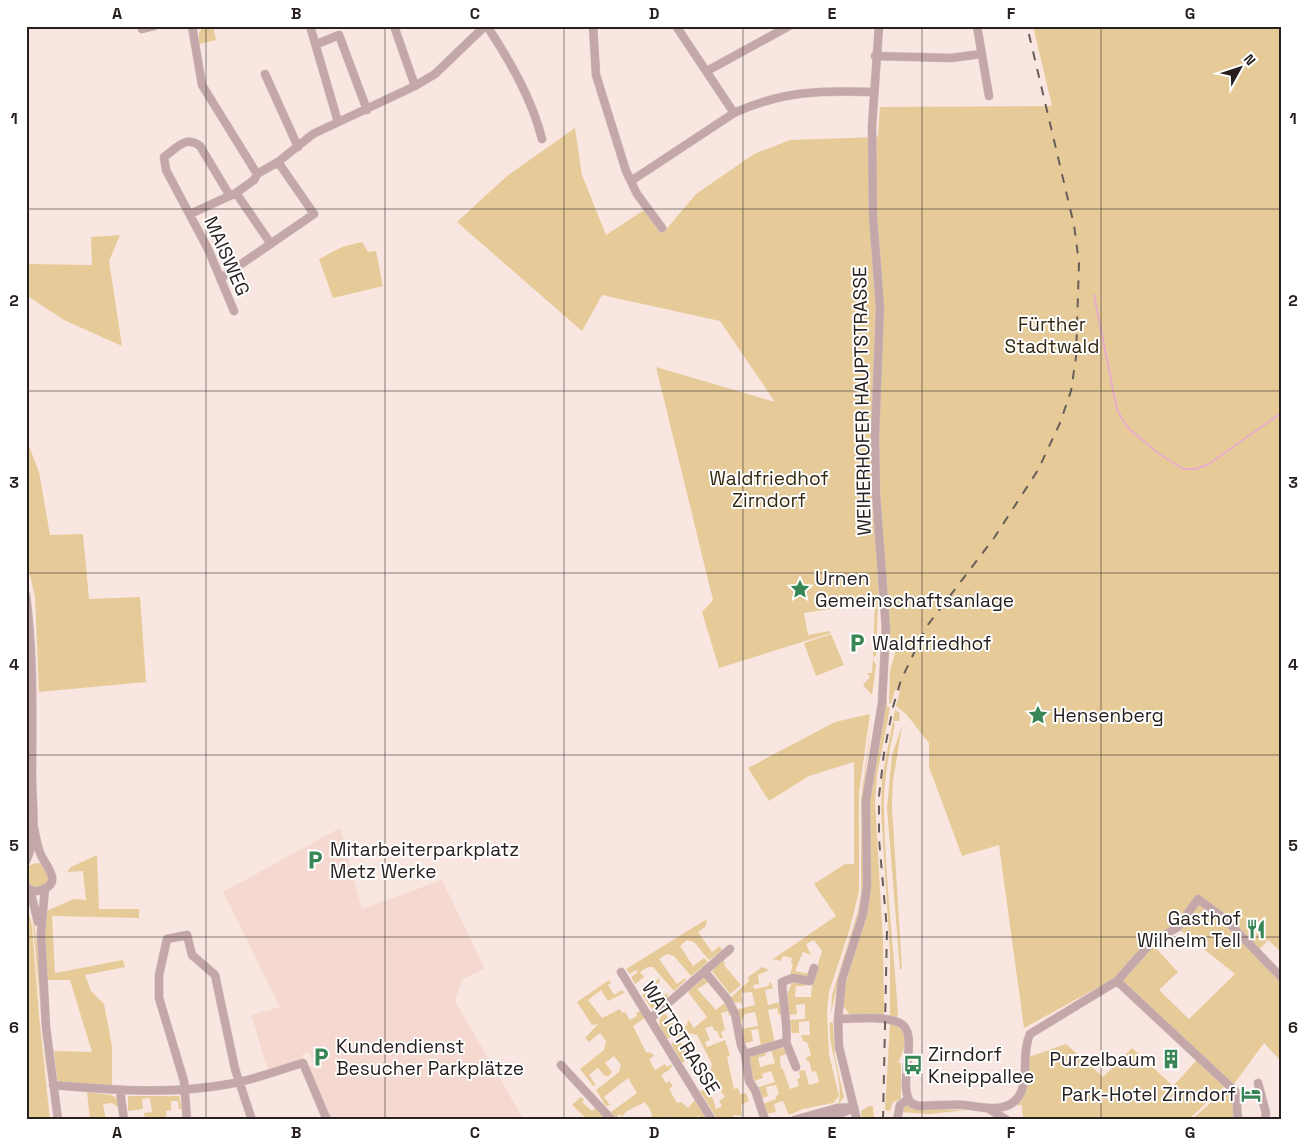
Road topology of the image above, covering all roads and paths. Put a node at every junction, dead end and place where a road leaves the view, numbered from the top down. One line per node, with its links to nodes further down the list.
1 (154, 26): 11 (street)
2 (192, 26): 26 (street)
3 (310, 26): 12 (street)
4 (394, 26): 17 (street)
5 (486, 26): 17 (street); 23 (street)
6 (593, 26): 27 (street)
7 (676, 26): 15 (street)
8 (789, 26): 15 (street)
9 (879, 26): 14 (street, WEIHERHOFER HAUPTSTRASSE)
10 (977, 26): 13 (street)
11 (142, 29)
12 (317, 44): 20 (street); 22 (street)
13 (982, 54): 14 (street); 19 (street)
14 (875, 56): 18 (street, WEIHERHOFER HAUPTSTRASSE)
15 (707, 71): 21 (street)
16 (265, 74): 24 (street)
17 (415, 86): 20 (street)
18 (873, 92): 21 (street); 48 (street, WEIHERHOFER HAUPTSTRASSE)
19 (990, 96)
20 (367, 110): 22 (street)
21 (734, 113): 27 (street)
22 (338, 122): 24 (street)
23 (542, 140)
24 (298, 147): 25 (street)
25 (278, 162): 26 (street); 31 (street)
26 (257, 174): 28 (street)
27 (631, 181): 30 (street)
28 (233, 195): 29 (street); 29 (street, MAISWEG); 31 (street)
29 (190, 214): 32 (street, MAISWEG)
30 (662, 228)
31 (271, 244): 32 (street)
32 (221, 278): 33 (street, MAISWEG)
33 (234, 311)
34 (26, 595): 35 (street)
35 (32, 819): 36 (street); 37 (street)
36 (44, 861): 37 (street); 38 (street)
37 (26, 862)
38 (45, 888): 39 (street); 40 (street)
39 (28, 889): 40 (street)
40 (40, 932): 55 (street)
41 (730, 949): 44 (street)
42 (814, 968): 49 (street)
43 (622, 972): 47 (street, WATTSTRASSE)
44 (705, 972): 47 (street); 50 (street)
45 (1281, 978): 46 (street)
46 (1117, 981): 60 (street); 74 (street)
47 (650, 1019): 67 (street, WATTSTRASSE)
48 (838, 1019): 58 (street); 59 (street, WEIHERHOFER HAUPTSTRASSE)
49 (786, 1042): 50 (street); 52 (street)
50 (746, 1054): 68 (street)
51 (561, 1065): 66 (street)
52 (796, 1067)
53 (238, 1082): 57 (street); 57 (street); 64 (street); 65 (street)
54 (1258, 1083): 75 (street)
55 (53, 1085): 56 (street); 61 (street)
56 (120, 1090): 57 (street); 62 (street)
57 (185, 1090): 63 (street)
58 (908, 1100): 60 (street); 72 (street)
59 (854, 1107): 69 (street); 70 (street); 71 (street, WEIHERHOFER HAUPTSTRASSE)
60 (989, 1109): 73 (street)
61 (58, 1120)
62 (124, 1120)
63 (187, 1120)
64 (252, 1120)
65 (327, 1120)
66 (612, 1120)
67 (712, 1120)
68 (765, 1120)
69 (794, 1120)
70 (802, 1120)
71 (857, 1120)
72 (897, 1120)
73 (1007, 1120)
74 (1239, 1120)
75 (1265, 1120)

